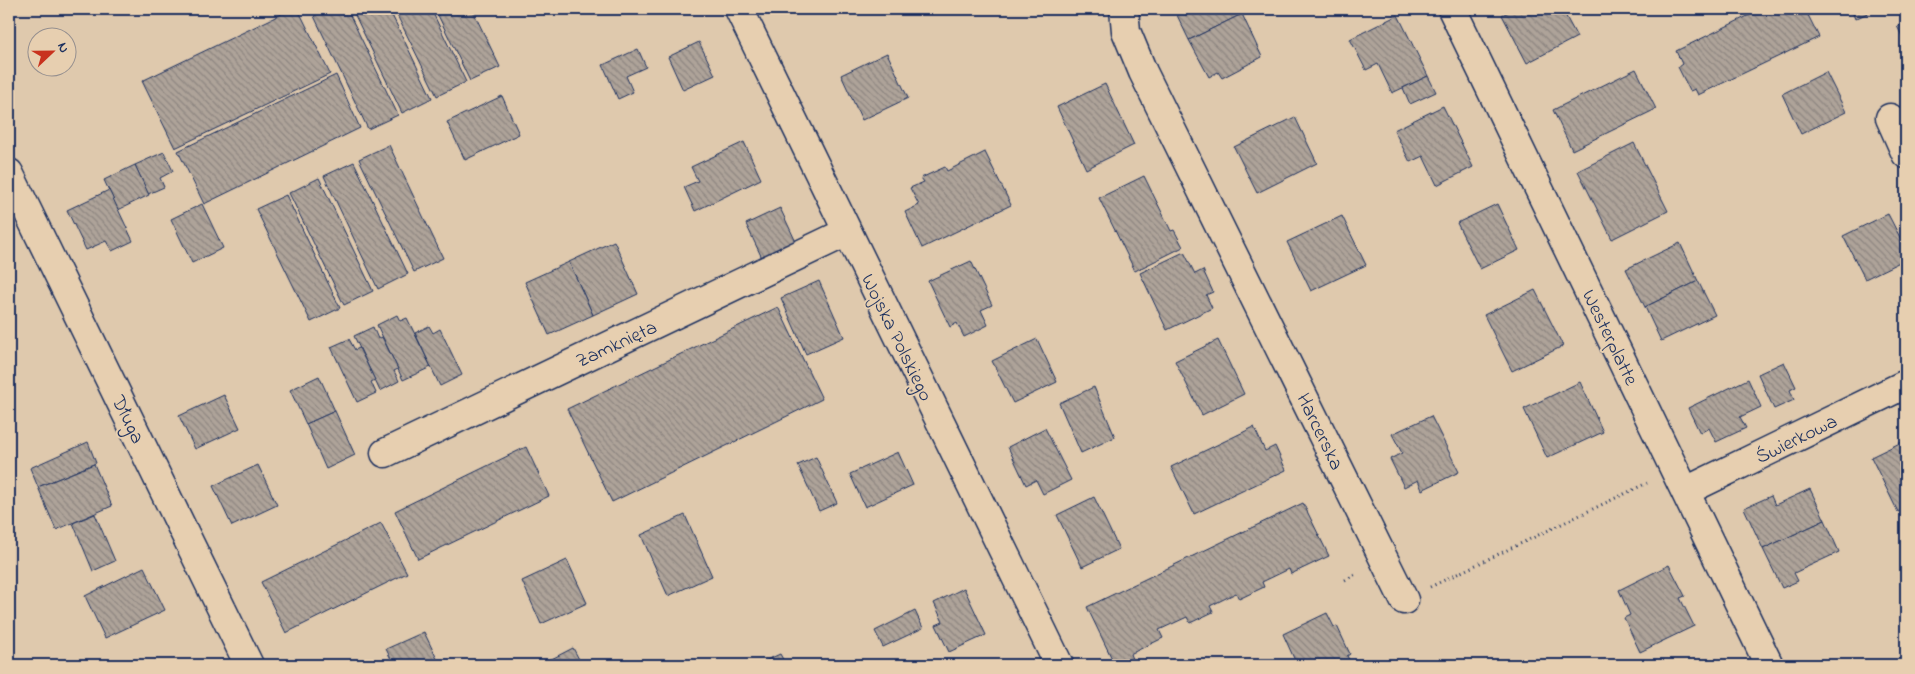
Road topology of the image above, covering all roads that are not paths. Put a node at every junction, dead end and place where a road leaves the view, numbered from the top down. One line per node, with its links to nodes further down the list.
1 (739, 9): 7 (street, Wojska Polskiego)
2 (1124, 9): 11 (street, Harcerska)
3 (1452, 9): 10 (street, Westerplatte)
4 (1890, 118): 5 (street)
5 (1906, 154)
6 (9, 173): 12 (street, Długa)
7 (847, 232): 9 (street, Zamknięta); 13 (street, Wojska Polskiego)
8 (1906, 384): 10 (street, Świerkowa)
9 (385, 453)
10 (1686, 491): 14 (street, Westerplatte)
11 (1404, 600)
12 (249, 665)
13 (1059, 665)
14 (1769, 665)

